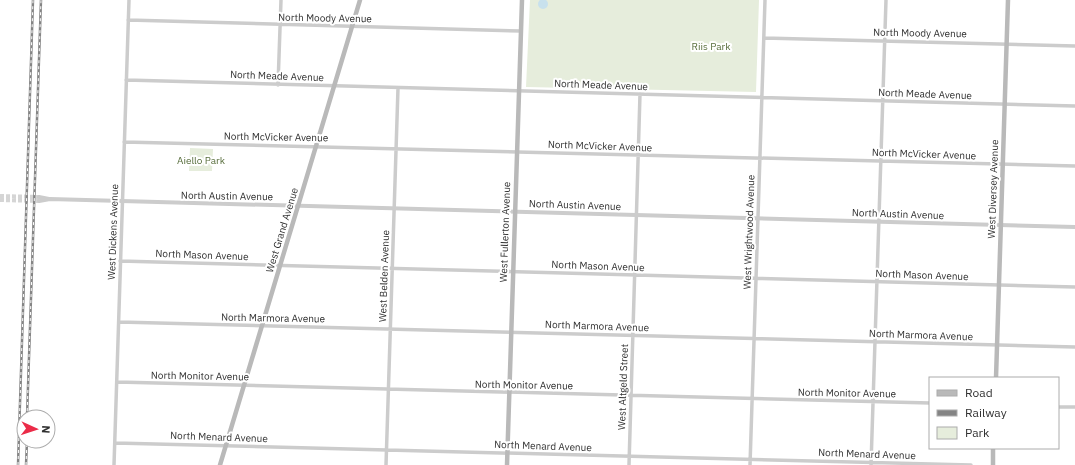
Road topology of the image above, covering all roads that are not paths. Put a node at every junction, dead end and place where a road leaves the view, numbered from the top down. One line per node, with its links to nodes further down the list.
1 (129, 0): 8 (street, West Dickens Avenue)
2 (281, 0): 9 (street)
3 (360, 0): 10 (main road, West Grand Avenue)
4 (522, 0): 11 (main road, West Fullerton Avenue)
5 (765, 0): 12 (street, West Wrightwood Avenue)
6 (886, 0): 13 (street)
7 (1008, 0): 14 (main road, West Diversey Avenue)
8 (128, 20): 9 (street, North Moody Avenue); 16 (street, West Dickens Avenue)
9 (280, 24): 10 (street, North Moody Avenue); 17 (street)
10 (352, 26): 11 (street, North Moody Avenue); 18 (main road, West Grand Avenue)
11 (521, 31): 20 (main road, West Fullerton Avenue)
12 (764, 38): 13 (street, North Moody Avenue); 22 (street, West Wrightwood Avenue)
13 (885, 41): 14 (street, North Moody Avenue); 23 (street)
14 (1007, 43): 15 (street, North Moody Avenue); 24 (main road, West Diversey Avenue)
15 (1075, 46)
16 (126, 80): 17 (street, North Meade Avenue); 26 (street, West Dickens Avenue)
17 (278, 84): 18 (street, North Meade Avenue)
18 (335, 86): 19 (street, North Meade Avenue); 27 (main road, West Grand Avenue)
19 (398, 88): 20 (street, North Meade Avenue); 28 (street, West Belden Avenue)
20 (519, 91): 21 (street, North Meade Avenue); 29 (main road, West Fullerton Avenue)
21 (640, 94): 22 (street, North Meade Avenue); 30 (street, West Altgeld Street)
22 (762, 98): 23 (street, North Meade Avenue); 31 (street, West Wrightwood Avenue)
23 (883, 101): 24 (street, North Meade Avenue); 32 (street)
24 (1005, 104): 25 (street, North Meade Avenue); 33 (main road, West Diversey Avenue)
25 (1075, 106)
26 (124, 142): 27 (street, North McVicker Avenue); 36 (street, West Dickens Avenue)
27 (316, 146): 28 (street, North McVicker Avenue); 37 (main road, West Grand Avenue)
28 (396, 148): 29 (street, North McVicker Avenue); 38 (street, West Belden Avenue)
29 (517, 151): 30 (street, North McVicker Avenue); 39 (main road, West Fullerton Avenue)
30 (638, 154): 31 (street, North McVicker Avenue); 40 (street, West Altgeld Street)
31 (760, 158): 32 (street, North McVicker Avenue); 41 (street, West Wrightwood Avenue)
32 (881, 161): 33 (street, North McVicker Avenue); 42 (street)
33 (1003, 164): 34 (street, North McVicker Avenue); 43 (main road, West Diversey Avenue)
34 (1075, 166)
35 (39, 199): 36 (street, North Austin Avenue)
36 (122, 201): 37 (street, North Austin Avenue); 45 (street, West Dickens Avenue)
37 (299, 206): 38 (street, North Austin Avenue); 46 (main road, West Grand Avenue)
38 (394, 208): 39 (street, North Austin Avenue); 47 (street, West Belden Avenue)
39 (515, 211): 40 (street, North Austin Avenue); 48 (main road, West Fullerton Avenue)
40 (636, 215): 41 (street, North Austin Avenue); 49 (street, West Altgeld Street)
41 (758, 218): 42 (street, North Austin Avenue); 50 (street, West Wrightwood Avenue)
42 (879, 221): 43 (street, North Austin Avenue); 51 (street)
43 (1001, 225): 44 (street, North Austin Avenue); 52 (main road, West Diversey Avenue)
44 (1075, 227)
45 (120, 261): 46 (street, North Mason Avenue); 54 (street, West Dickens Avenue)
46 (280, 265): 47 (street, North Mason Avenue); 55 (main road, West Grand Avenue)
47 (392, 268): 48 (street, North Mason Avenue); 56 (street, West Belden Avenue)
48 (513, 272): 49 (street, North Mason Avenue); 57 (main road, West Fullerton Avenue)
49 (634, 275): 50 (street, North Mason Avenue); 58 (street, West Altgeld Street)
50 (756, 278): 51 (street, North Mason Avenue); 59 (street, West Wrightwood Avenue)
51 (877, 282): 52 (street, North Mason Avenue); 60 (street)
52 (999, 285): 53 (street, North Mason Avenue); 61 (main road, West Diversey Avenue)
53 (1075, 287)
54 (119, 322): 55 (street, North Marmora Avenue); 64 (street, West Dickens Avenue)
55 (262, 326): 56 (street, North Marmora Avenue); 65 (main road, West Grand Avenue)
56 (390, 329): 57 (street, North Marmora Avenue); 66 (street, West Belden Avenue)
57 (511, 332): 58 (street, North Marmora Avenue); 67 (main road, West Fullerton Avenue)
58 (633, 335): 59 (street, North Marmora Avenue); 68 (street, West Altgeld Street)
59 (754, 339): 60 (street, North Marmora Avenue); 69 (street, West Wrightwood Avenue)
60 (875, 342): 61 (street, North Marmora Avenue); 70 (street)
61 (997, 345): 62 (street, North Marmora Avenue); 63 (main road, West Diversey Avenue)
62 (1075, 347)
63 (996, 377)
64 (117, 382): 65 (street, North Monitor Avenue); 74 (street, West Dickens Avenue)
65 (244, 386): 66 (street, North Monitor Avenue); 75 (main road, West Grand Avenue)
66 (388, 389): 67 (street, North Monitor Avenue); 76 (street, West Belden Avenue)
67 (510, 392): 68 (street, North Monitor Avenue); 78 (main road, West Fullerton Avenue)
68 (631, 396): 69 (street, North Monitor Avenue); 79 (street, West Altgeld Street)
69 (752, 399): 70 (street, North Monitor Avenue); 80 (street, West Wrightwood Avenue)
70 (873, 402): 71 (street, North Monitor Avenue); 81 (street)
71 (929, 403)
72 (1059, 407): 73 (street)
73 (1075, 407)
74 (115, 443): 75 (street, North Menard Avenue); 82 (street, West Dickens Avenue)
75 (226, 445): 76 (street, North Menard Avenue); 83 (main road, West Grand Avenue)
76 (386, 449): 78 (street, North Menard Avenue); 84 (street, West Belden Avenue)
77 (993, 449): 89 (main road)
78 (508, 453): 79 (street, North Menard Avenue); 85 (main road, West Fullerton Avenue)
79 (629, 456): 80 (street, North Menard Avenue); 86 (street, West Altgeld Street)
80 (750, 459): 81 (street, North Menard Avenue); 87 (street, West Wrightwood Avenue)
81 (871, 464): 88 (street, North Menard Avenue)
82 (114, 465)
83 (220, 465)
84 (386, 465)
85 (507, 465)
86 (629, 465)
87 (750, 465)
88 (971, 465)
89 (993, 465)

